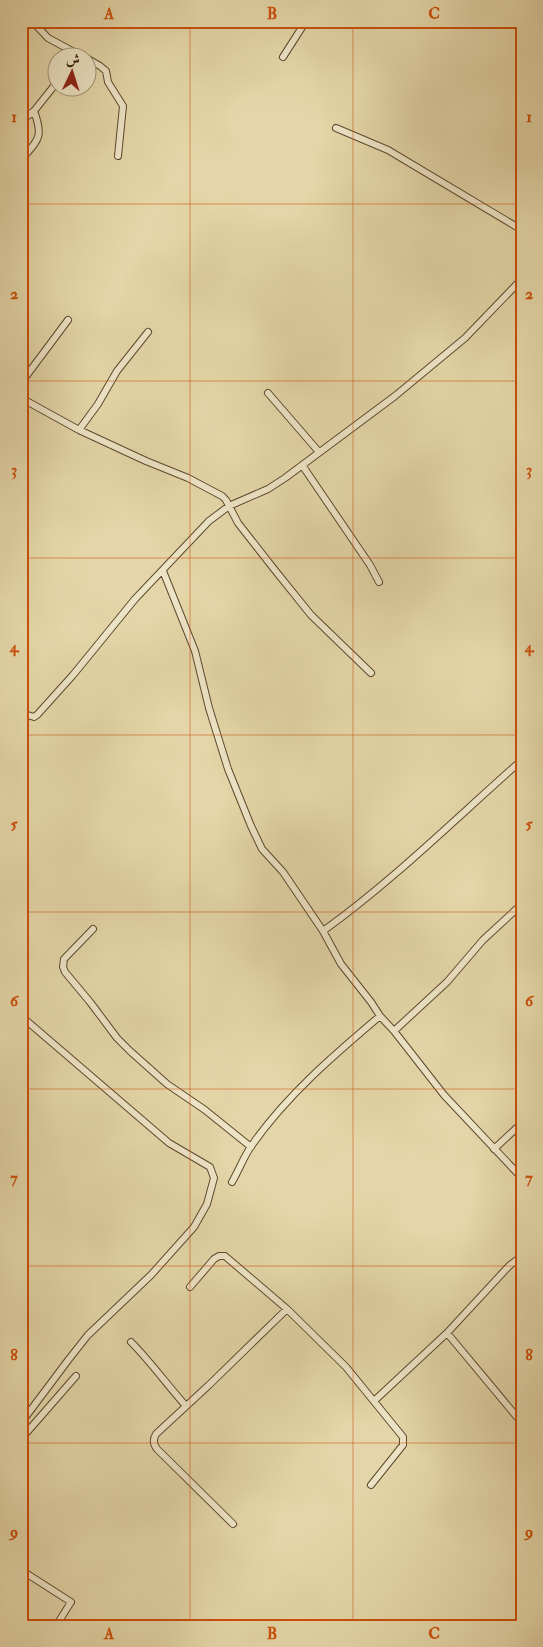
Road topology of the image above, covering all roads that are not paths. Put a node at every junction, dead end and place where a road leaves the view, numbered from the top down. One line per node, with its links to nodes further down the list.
1 (32, 21): 3 (street)
2 (306, 21): 4 (street)
3 (64, 48)
4 (283, 57)
5 (98, 65): 10 (street)
6 (48, 94): 7 (street)
7 (34, 111): 8 (street); 11 (street)
8 (21, 121)
9 (336, 128): 12 (street)
10 (118, 156)
11 (21, 160)
12 (522, 230)
13 (521, 282): 20 (street)
14 (68, 320): 16 (street)
15 (148, 332): 19 (street)
16 (21, 383)
17 (268, 393): 20 (street)
18 (21, 398): 19 (street)
19 (80, 430): 22 (street)
20 (319, 452): 21 (street)
21 (302, 465): 22 (street); 24 (street)
22 (229, 506): 23 (street); 25 (street)
23 (164, 571): 26 (street); 30 (street)
24 (380, 582)
25 (371, 673)
26 (21, 713)
27 (522, 760): 30 (street)
28 (522, 904): 33 (street)
29 (93, 929): 35 (street)
30 (323, 932): 32 (street)
31 (21, 1016): 47 (street)
32 (380, 1016): 33 (street); 35 (street)
33 (394, 1031): 36 (street)
34 (522, 1123): 36 (street)
35 (251, 1147): 38 (street)
36 (494, 1149): 37 (street)
37 (522, 1178)
38 (232, 1182)
39 (522, 1256): 42 (street)
40 (190, 1287): 41 (street)
41 (287, 1309): 45 (street); 46 (street)
42 (446, 1334): 45 (street); 48 (street)
43 (131, 1342): 46 (street)
44 (76, 1376): 49 (street)
45 (374, 1401): 50 (street)
46 (186, 1406): 51 (street)
47 (21, 1423)
48 (522, 1423)
49 (21, 1439)
50 (371, 1485)
51 (233, 1524)
52 (21, 1570): 53 (street)
53 (56, 1626)

